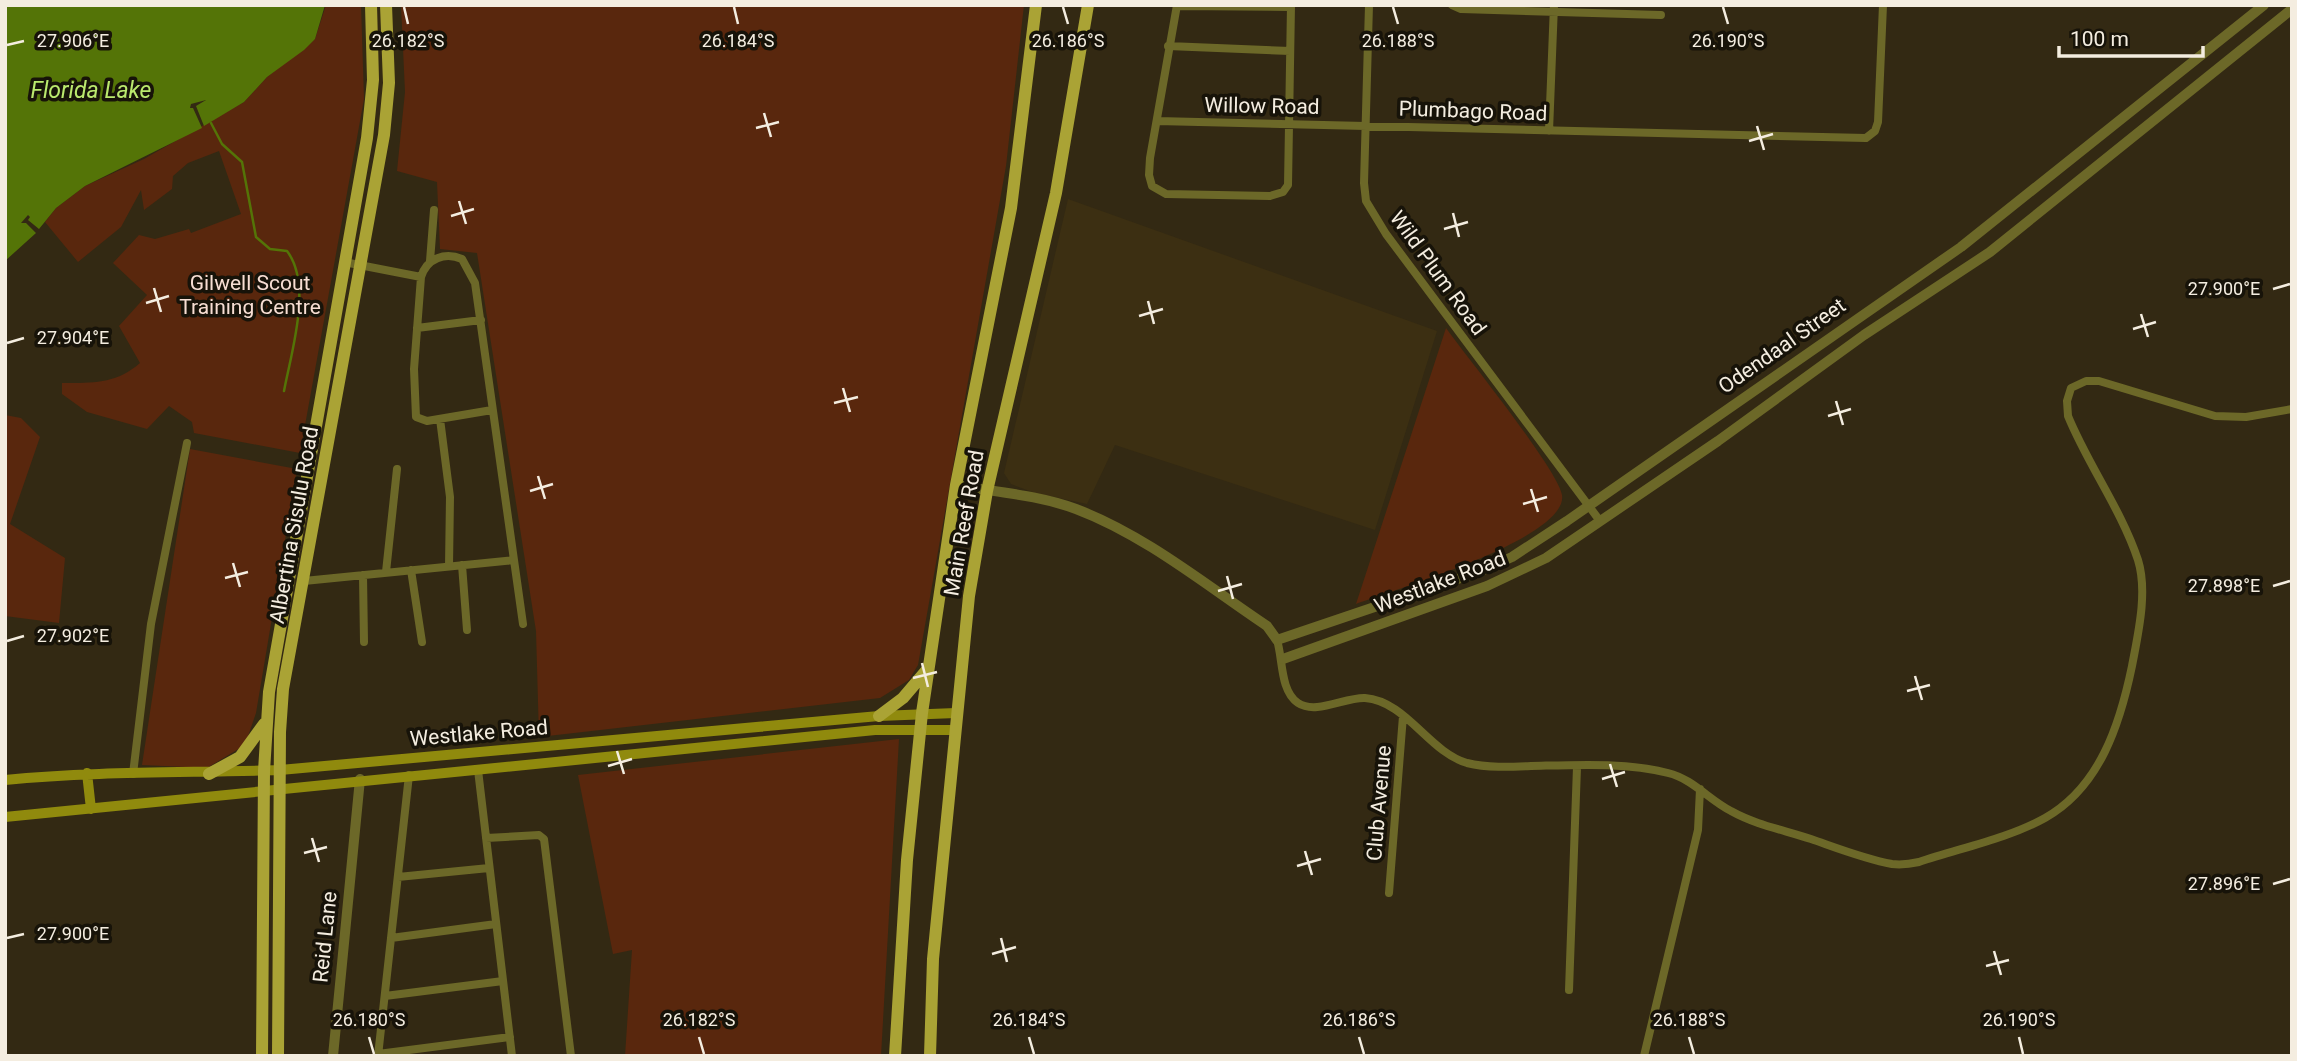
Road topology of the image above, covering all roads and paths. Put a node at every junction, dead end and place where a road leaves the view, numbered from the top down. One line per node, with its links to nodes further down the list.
1 (372, 5): 22 (main road, Albertina Sisulu Road)
2 (386, 5): 23 (main road, Albertina Sisulu Road)
3 (1036, 5): 32 (main road, Main Reef Road)
4 (1088, 5): 33 (main road, Main Reef Road)
5 (1369, 5): 18 (street, Wild Plum Road)
6 (1452, 5): 11 (street)
7 (1883, 5): 19 (street, Plumbago Road)
8 (2264, 5): 34 (street, Odendaal Street)
9 (1177, 6): 10 (street); 14 (street)
10 (1291, 6): 15 (street)
11 (1554, 9): 13 (street); 19 (street)
12 (2292, 9): 35 (street, Odendaal Street)
13 (1661, 15)
14 (1168, 46): 15 (street); 16 (street)
15 (1290, 51): 17 (street)
16 (1157, 121): 17 (street, Willow Road); 17 (street)
17 (1290, 125): 18 (street, Willow Road)
18 (1366, 125): 19 (street, Plumbago Road); 34 (street, Wild Plum Road)
19 (1549, 131)
20 (434, 210): 21 (street)
21 (430, 261): 24 (street); 25 (street)
22 (344, 262): 23 (street); 54 (main road, Albertina Sisulu Road)
23 (359, 267): 24 (street); 42 (main road, Albertina Sisulu Road)
24 (421, 276): 26 (street)
25 (481, 320): 26 (street); 28 (street)
26 (417, 328): 29 (street)
27 (2292, 409): 68 (street)
28 (492, 410): 29 (street); 36 (street)
29 (440, 419): 38 (street)
30 (187, 443): 62 (street)
31 (397, 469): 40 (street)
32 (956, 485): 33 (street); 49 (main road, Main Reef Road)
33 (987, 491): 45 (street); 51 (main road, Main Reef Road)
34 (1589, 507): 35 (street, Wild Plum Road); 45 (street, Odendaal Street)
35 (1600, 521): 48 (street, Westlake Road)
36 (514, 560): 37 (street); 43 (street)
37 (462, 565): 38 (street); 44 (street)
38 (449, 566): 39 (street)
39 (411, 570): 40 (street); 47 (street)
40 (386, 572): 41 (street)
41 (363, 575): 42 (street); 46 (street)
42 (303, 581): 58 (main road, Albertina Sisulu Road)
43 (523, 624)
44 (467, 630)
45 (1277, 640): 48 (street)
46 (364, 642)
47 (422, 642)
48 (1283, 659): 53 (street)
49 (928, 668): 50 (main road, Main Reef Road); 52 (main road)
50 (922, 713): 51 (main road, Westlake Road); 52 (main road, Westlake Road); 56 (main road, Main Reef Road)
51 (956, 713): 55 (main road, Main Reef Road)
52 (879, 716): 58 (main road, Westlake Road)
53 (1403, 716): 57 (street); 75 (street, Club Avenue)
54 (266, 721): 60 (main road, Albertina Sisulu Road); 63 (main road)
55 (955, 730): 56 (main road, Westlake Road); 89 (main road, Main Reef Road)
56 (920, 731): 59 (main road, Westlake Road); 88 (main road, Main Reef Road)
57 (1577, 767): 68 (street); 79 (street)
58 (280, 770): 60 (main road, Westlake Road); 67 (main road, Albertina Sisulu Road)
59 (478, 770): 64 (main road, Westlake Road); 72 (street)
60 (264, 771): 63 (main road, Westlake Road); 69 (main road, Albertina Sisulu Road)
61 (87, 774): 62 (main road, Westlake Road); 66 (main road, Westlake Road); 70 (main road)
62 (133, 774): 63 (main road, Westlake Road)
63 (209, 774)
64 (409, 775): 65 (main road, Westlake Road); 74 (street)
65 (360, 779): 67 (main road, Westlake Road); 85 (street, Reid Lane)
66 (5, 780)
67 (281, 789): 69 (main road, Westlake Road); 84 (main road, Albertina Sisulu Road)
68 (1700, 789): 90 (street)
69 (265, 791): 70 (main road, Westlake Road); 83 (main road, Albertina Sisulu Road)
70 (91, 809): 71 (main road, Westlake Road)
71 (5, 817)
72 (486, 838): 73 (street); 87 (street)
73 (489, 868): 74 (street); 76 (street)
74 (398, 877): 77 (street)
75 (1389, 893)
76 (496, 924): 77 (street); 78 (street)
77 (391, 938): 80 (street)
78 (503, 981): 80 (street); 81 (street)
79 (1569, 990)
80 (385, 996): 82 (street)
81 (510, 1037): 82 (street); 86 (street)
82 (378, 1055)
83 (262, 1056)
84 (278, 1056)
85 (332, 1056)
86 (512, 1056)
87 (571, 1056)
88 (895, 1056)
89 (930, 1056)
90 (1644, 1056)

